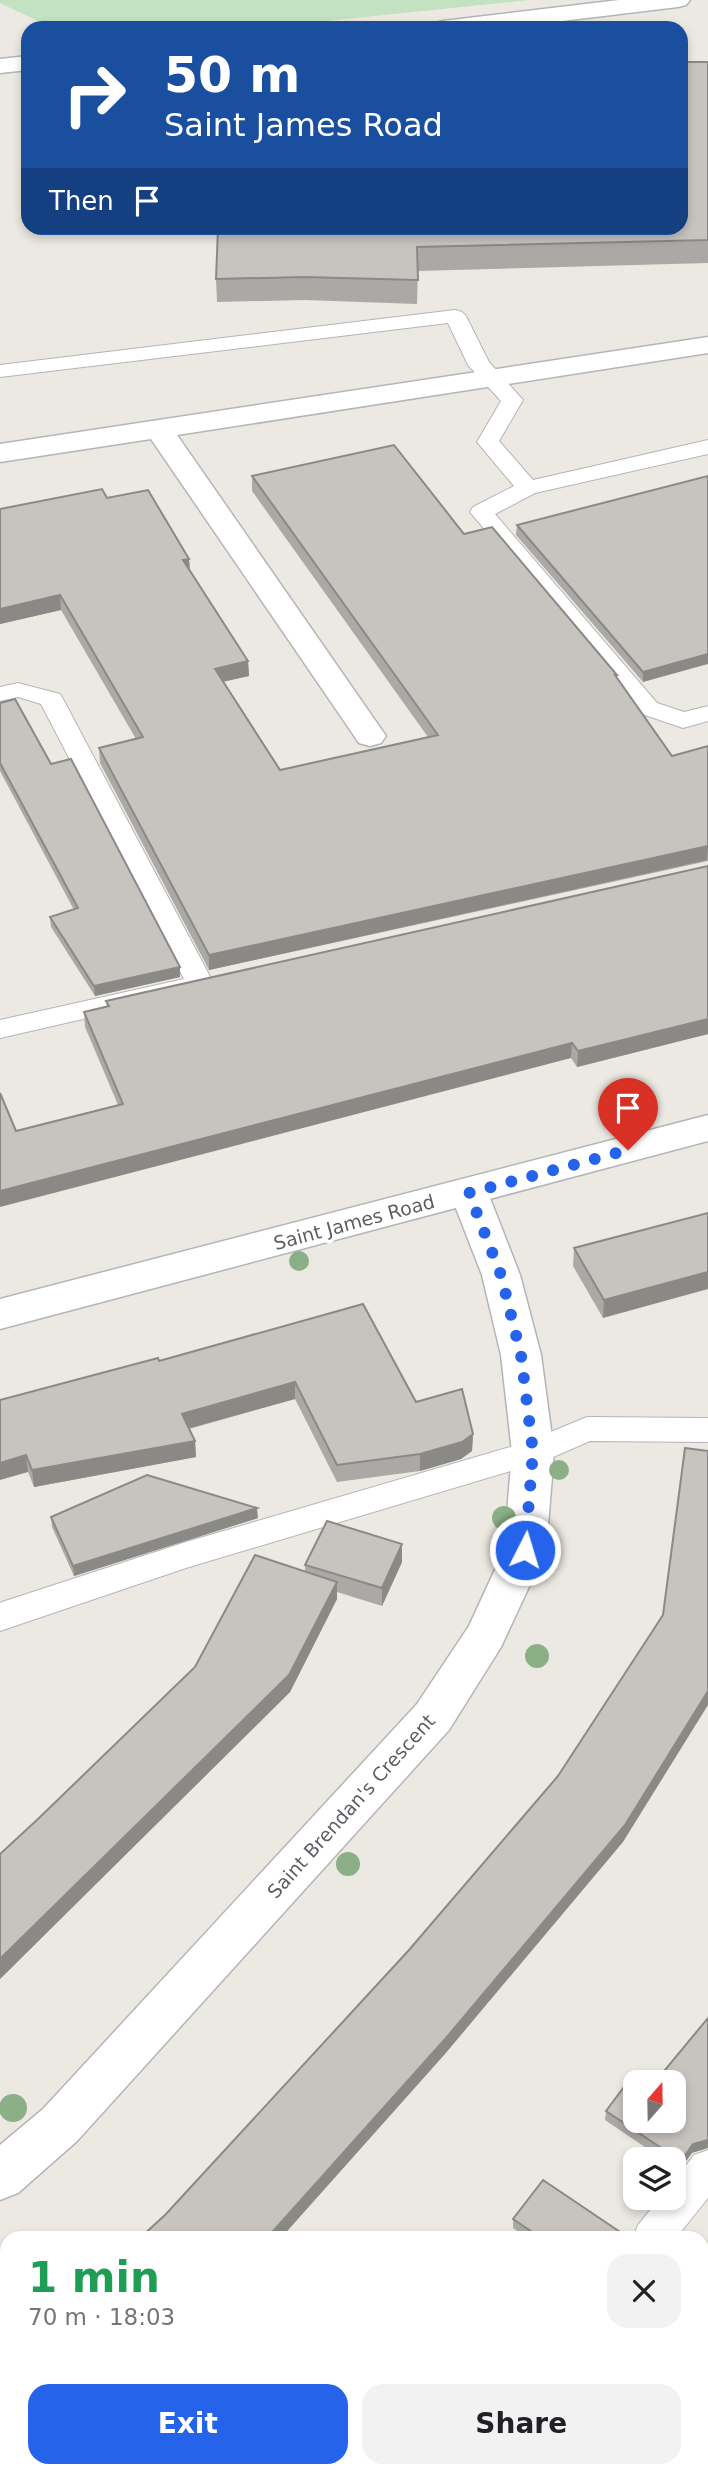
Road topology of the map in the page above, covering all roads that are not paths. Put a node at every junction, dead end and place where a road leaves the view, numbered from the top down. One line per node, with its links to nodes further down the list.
1 (678, 0): 2 (street)
2 (502, 21)
3 (21, 64): 4 (street)
4 (0, 66)
5 (708, 345): 7 (street)
6 (0, 371): 7 (lane)
7 (489, 379): 8 (street); 11 (lane)
8 (159, 429): 10 (street); 14 (street)
9 (708, 447): 11 (lane)
10 (0, 453)
11 (528, 488): 13 (lane)
12 (0, 694): 16 (lane)
13 (708, 713)
14 (369, 736)
15 (227, 978): 16 (lane)
16 (200, 984): 17 (lane)
17 (0, 1029)
18 (708, 1128): 19 (street, Saint James Road)
19 (469, 1193): 20 (street, Saint James Road); 22 (street, Saint Brendan's Crescent)
20 (0, 1314)
21 (708, 1430): 22 (lane)
22 (533, 1452): 23 (lane); 25 (street, Saint Brendan's Crescent)
23 (0, 1618)
24 (708, 2168): 26 (lane)
25 (0, 2177)
26 (658, 2231)

